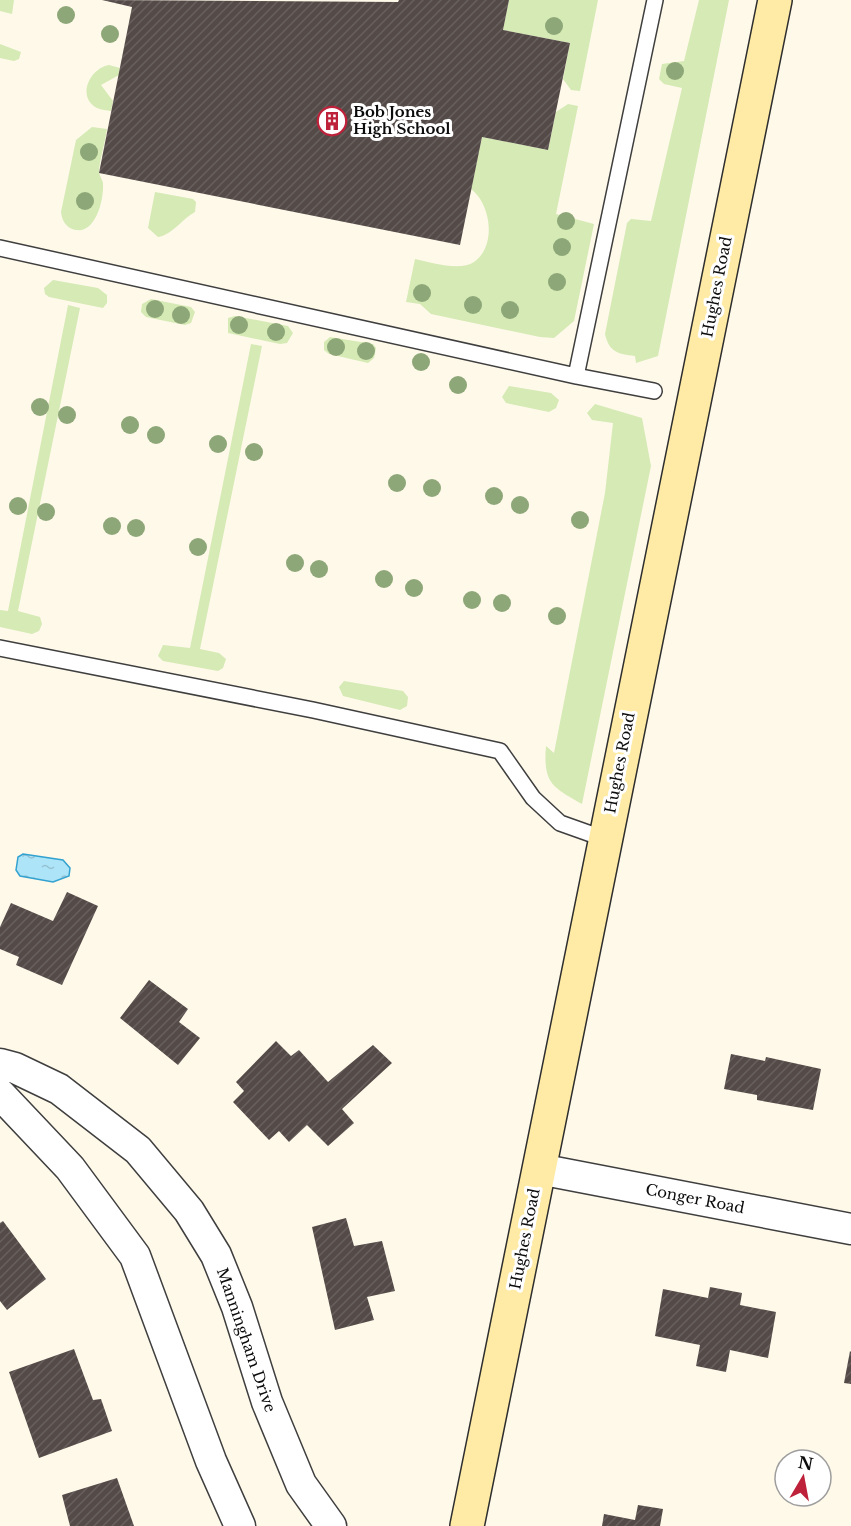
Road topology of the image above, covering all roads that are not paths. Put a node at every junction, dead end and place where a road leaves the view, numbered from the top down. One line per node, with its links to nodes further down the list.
1 (654, 0): 4 (lane)
2 (775, 0): 7 (main road, Hughes Road)
3 (0, 248): 4 (lane)
4 (576, 376): 5 (lane)
5 (654, 391)
6 (0, 648): 7 (lane)
7 (605, 839): 10 (main road, Hughes Road)
8 (0, 1064): 13 (street, Manningham Drive)
9 (0, 1094): 12 (street)
10 (539, 1169): 11 (street, Conger Road); 14 (main road, Hughes Road)
11 (851, 1229)
12 (240, 1526)
13 (331, 1526)
14 (467, 1526)

